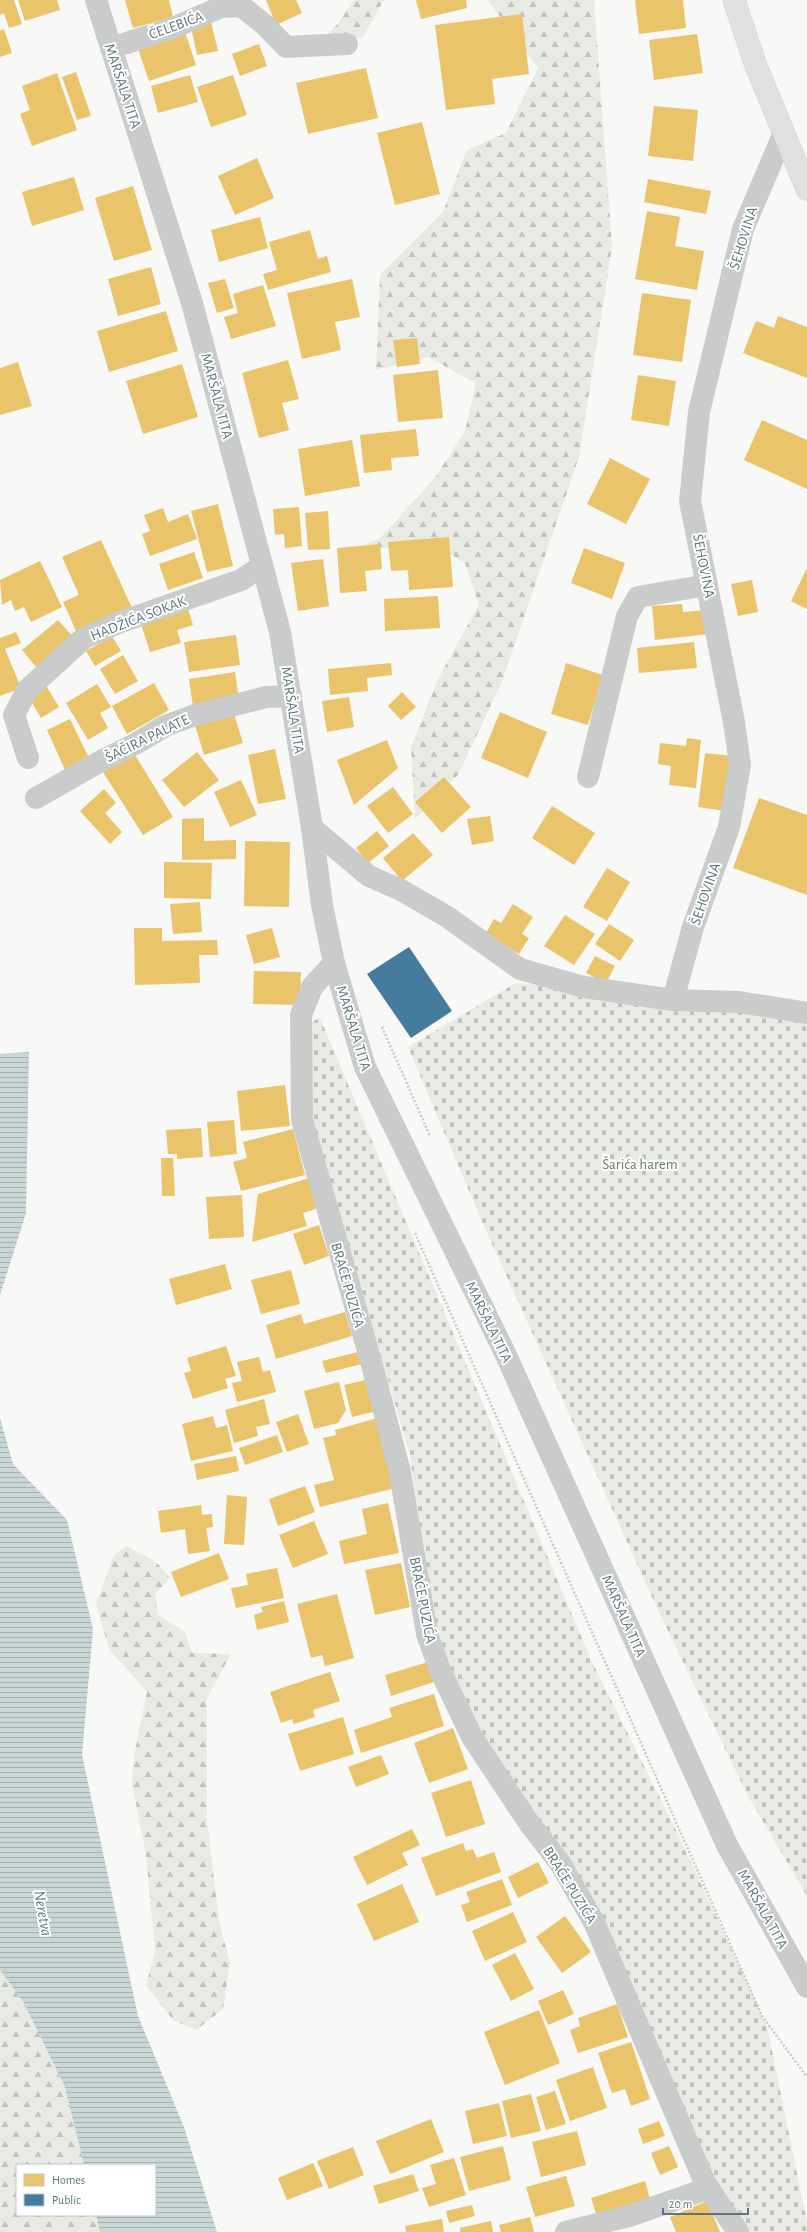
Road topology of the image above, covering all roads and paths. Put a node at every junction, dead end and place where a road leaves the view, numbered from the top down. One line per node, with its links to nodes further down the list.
1 (96, 0): 4 (street, MARŠALA TITA)
2 (734, 0): 5 (main road)
3 (347, 44): 4 (street, ČELEBIĆA)
4 (111, 48): 7 (street, MARŠALA TITA)
5 (783, 135): 6 (main road); 8 (street, ŠEHOVINA)
6 (807, 190)
7 (262, 566): 9 (street, MARŠALA TITA); 10 (street, HADŽIĆA SOKAK)
8 (707, 585): 11 (street); 15 (street, ŠEHOVINA)
9 (291, 696): 12 (street, ŠAČIRA PALATE); 13 (street, MARŠALA TITA)
10 (28, 758)
11 (588, 777)
12 (36, 798)
13 (312, 828): 14 (street, MARŠALA TITA); 15 (street)
14 (334, 963): 18 (street, MARŠALA TITA); 20 (street, BRAĆE PUZIĆA)
15 (673, 1000): 16 (street)
16 (807, 1013)
17 (413, 1229): 19 (path)
18 (807, 1987)
19 (807, 2077)
20 (709, 2188): 21 (street); 22 (street, BRAĆE PUZIĆA)
21 (566, 2232)
22 (738, 2232)

